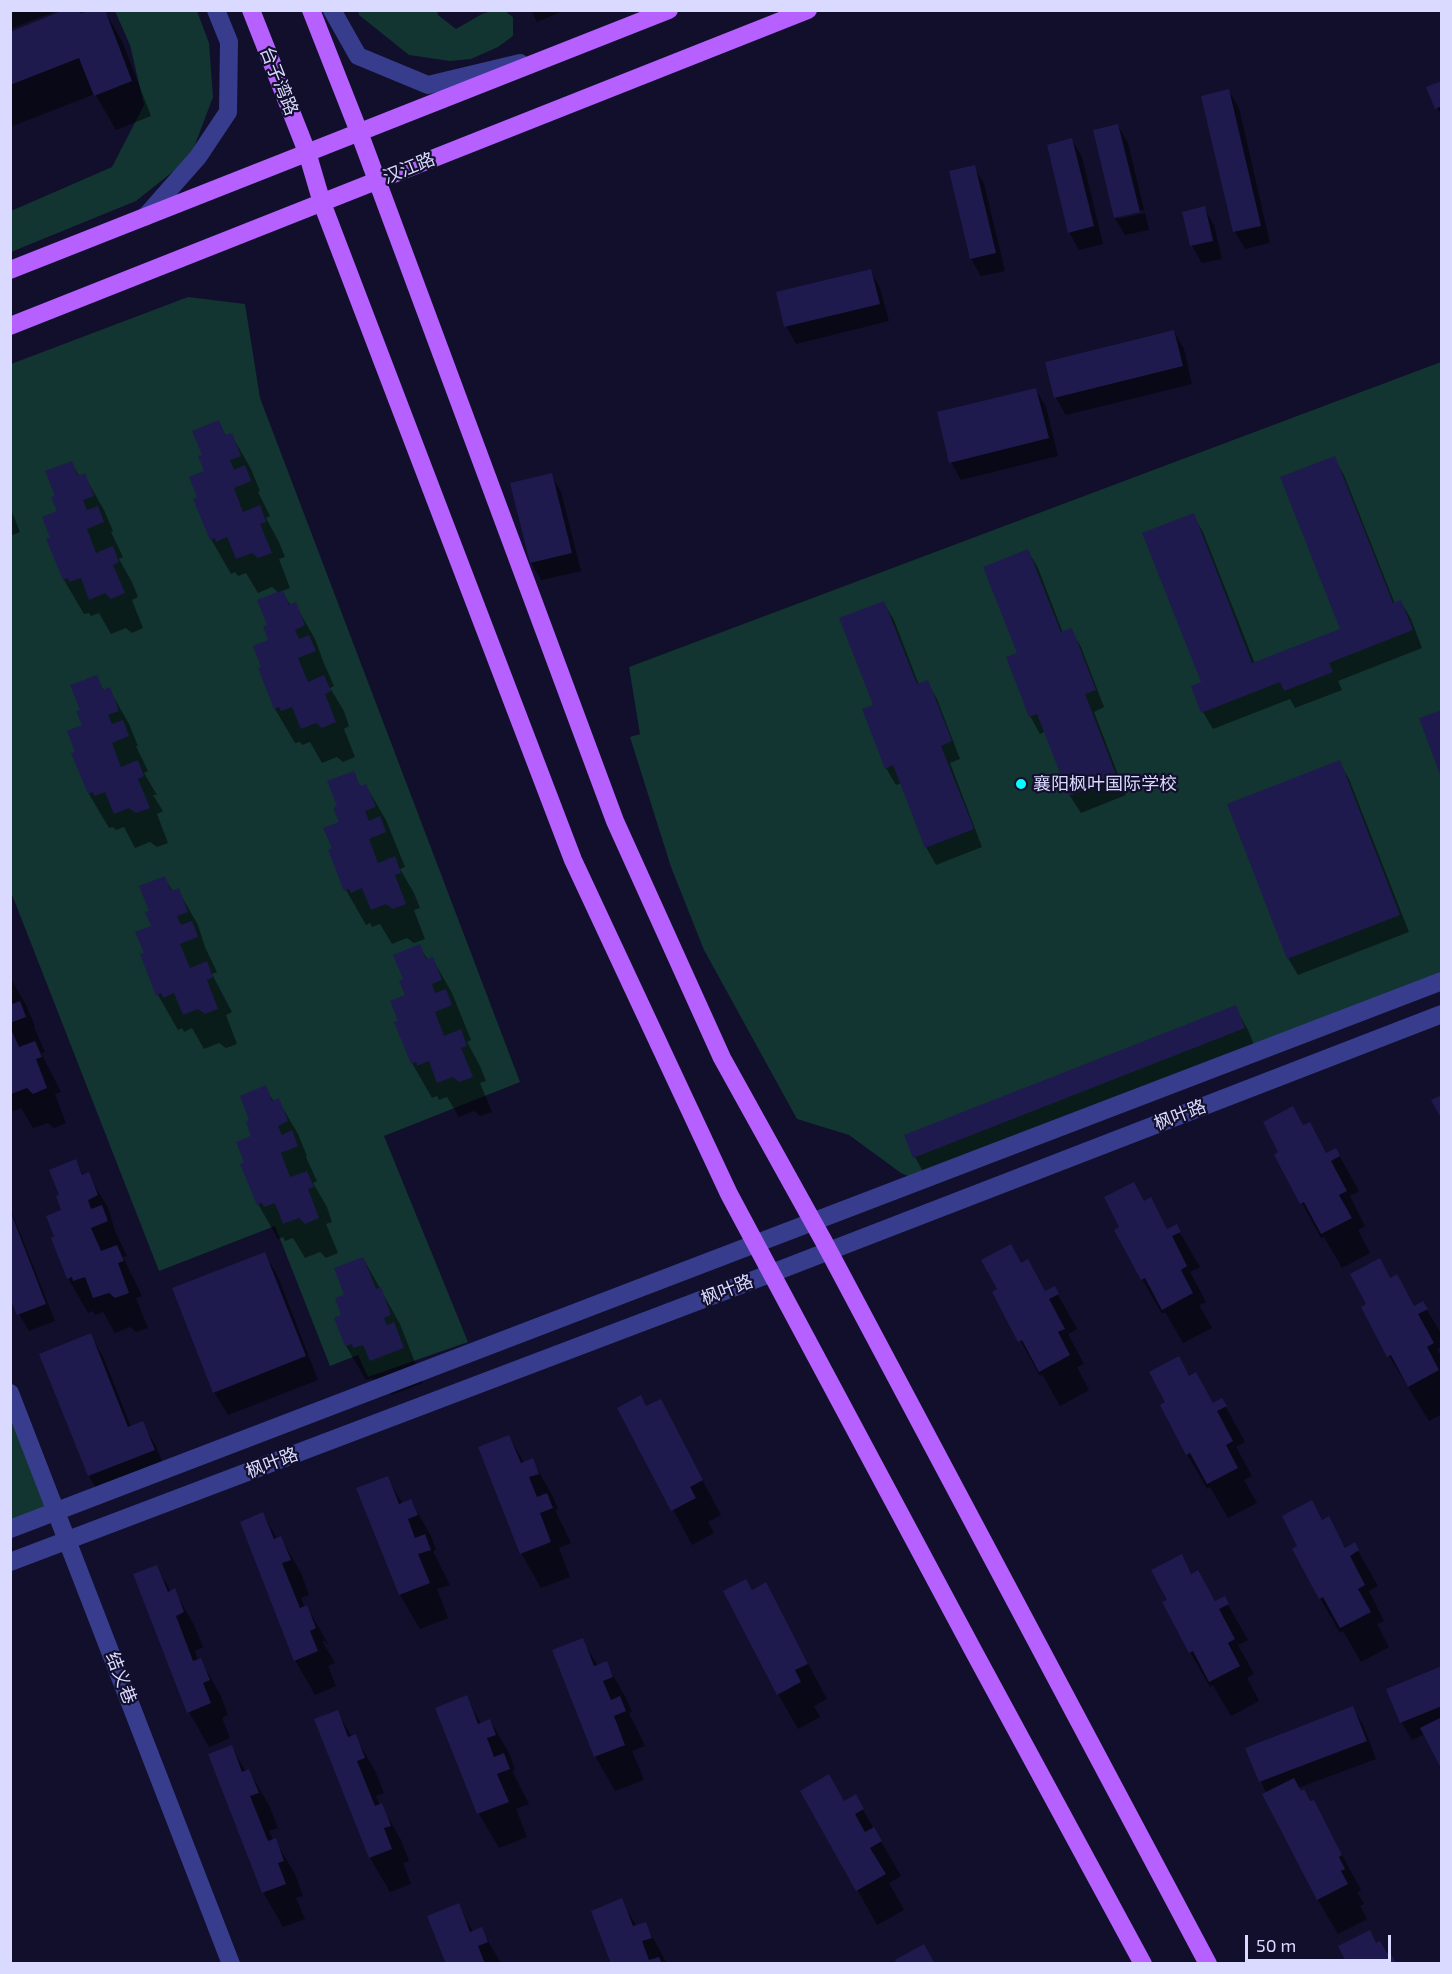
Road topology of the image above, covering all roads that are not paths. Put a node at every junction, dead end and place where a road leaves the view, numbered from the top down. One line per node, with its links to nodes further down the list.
1 (216, 10): 14 (street)
2 (251, 10): 11 (main road, 台子湾路)
3 (311, 10): 10 (main road)
4 (332, 10): 9 (street)
5 (340, 10): 9 (street)
6 (669, 10): 8 (main road)
7 (808, 10): 12 (main road, 汉江路)
8 (559, 53): 9 (street); 10 (main road)
9 (358, 56)
10 (359, 132): 11 (main road); 12 (main road)
11 (307, 152): 13 (main road, 台子湾路); 14 (main road)
12 (376, 181): 13 (main road, 汉江路); 19 (main road)
13 (322, 203): 16 (main road, 汉江路); 20 (main road, 台子湾路)
14 (145, 216): 15 (main road)
15 (10, 270)
16 (10, 326)
17 (1442, 981): 19 (street, 枫叶路)
18 (1442, 1014): 21 (street, 枫叶路)
19 (813, 1222): 20 (street, 枫叶路); 21 (main road)
20 (757, 1243): 22 (main road, 台子湾路); 24 (street, 枫叶路)
21 (829, 1251): 22 (street, 枫叶路); 30 (main road)
22 (772, 1273): 26 (street, 枫叶路); 29 (main road, 台子湾路)
23 (10, 1393): 24 (street, 结义巷)
24 (56, 1512): 25 (street, 枫叶路); 26 (street, 结义巷)
25 (10, 1529)
26 (68, 1541): 27 (street, 枫叶路); 28 (street, 结义巷)
27 (10, 1562)
28 (231, 1964)
29 (1143, 1964)
30 (1208, 1964)

